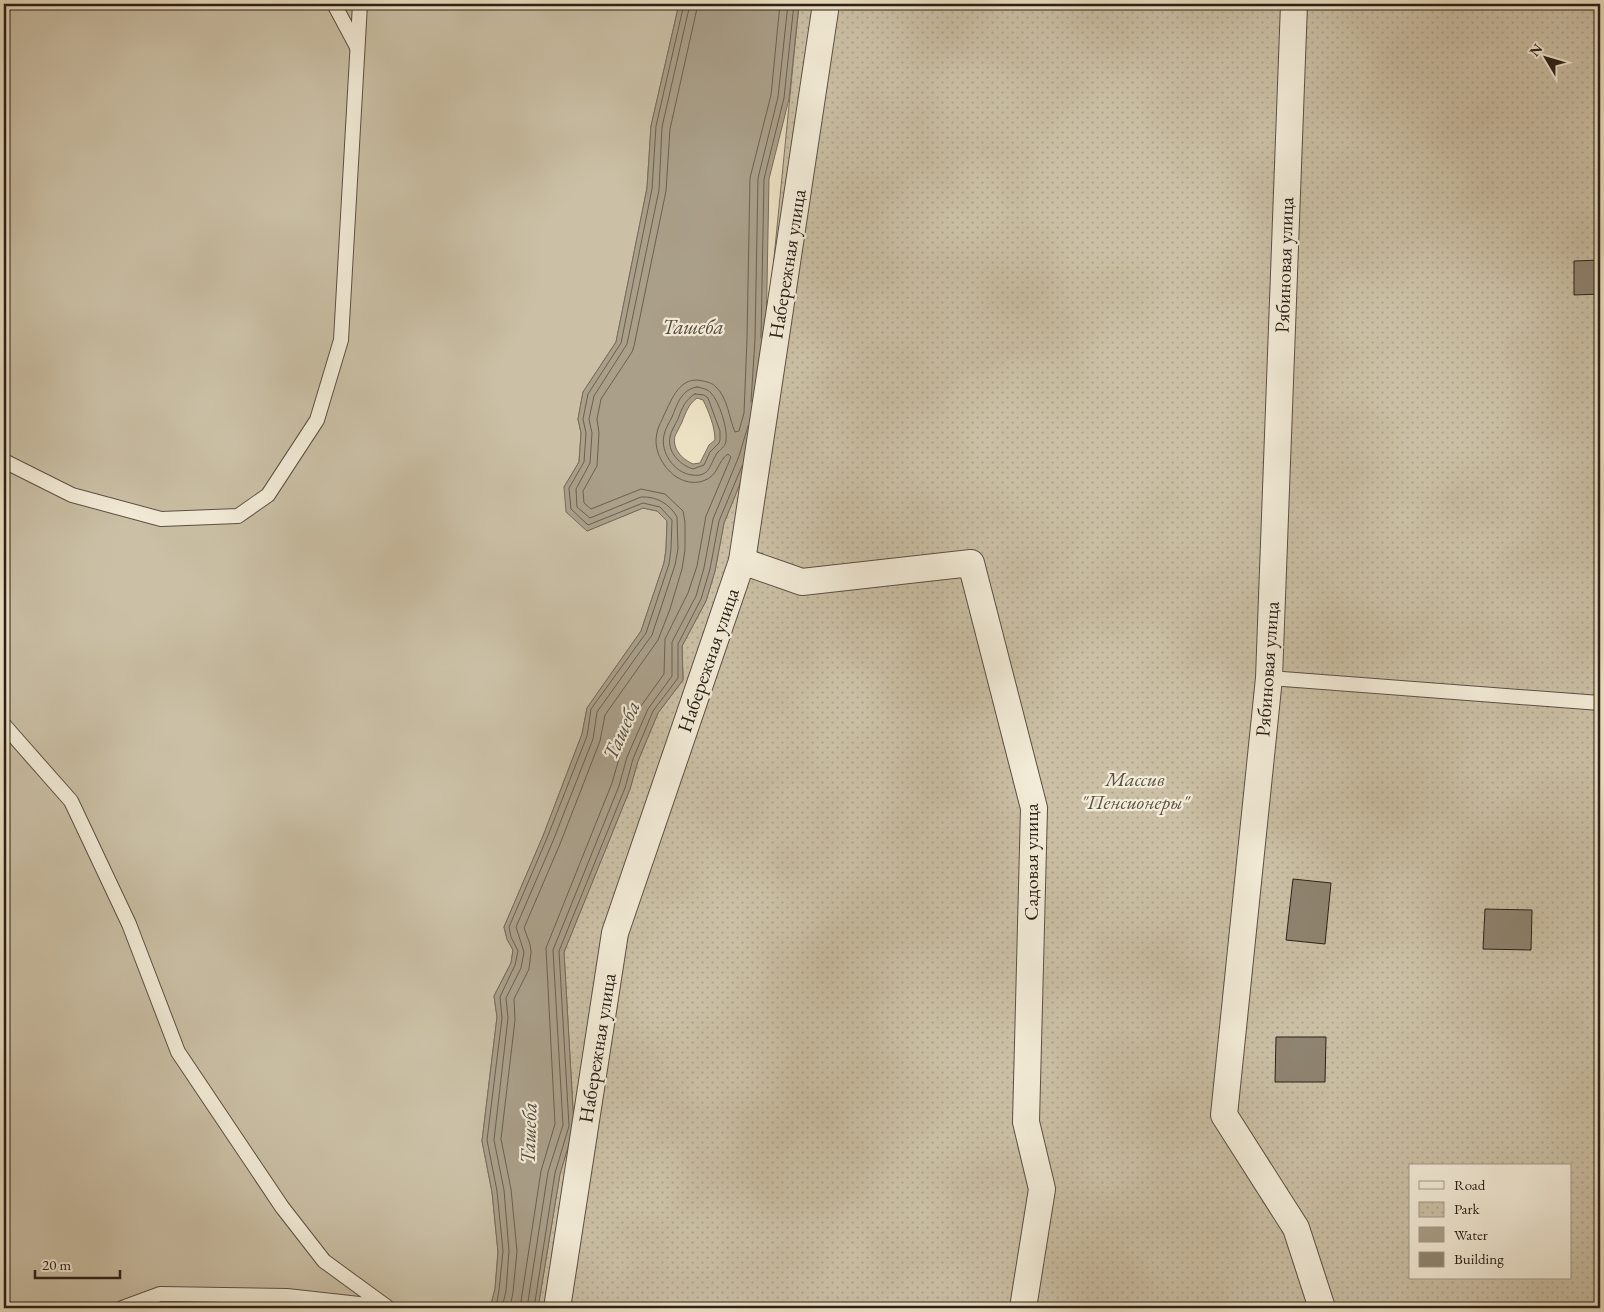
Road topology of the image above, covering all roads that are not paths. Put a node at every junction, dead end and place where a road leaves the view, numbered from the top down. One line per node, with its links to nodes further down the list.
1 (334, 4): 5 (lane)
2 (360, 4): 5 (lane)
3 (826, 4): 7 (street, Набережная улица)
4 (1294, 4): 8 (street, Рябиновая улица)
5 (358, 48): 6 (lane)
6 (4, 461)
7 (742, 561): 12 (street, Набережная улица); 13 (street, Садовая улица)
8 (1269, 678): 9 (lane); 14 (street, Рябиновая улица)
9 (1600, 703)
10 (4, 725): 11 (lane)
11 (122, 1308)
12 (557, 1308)
13 (1022, 1308)
14 (1322, 1308)

